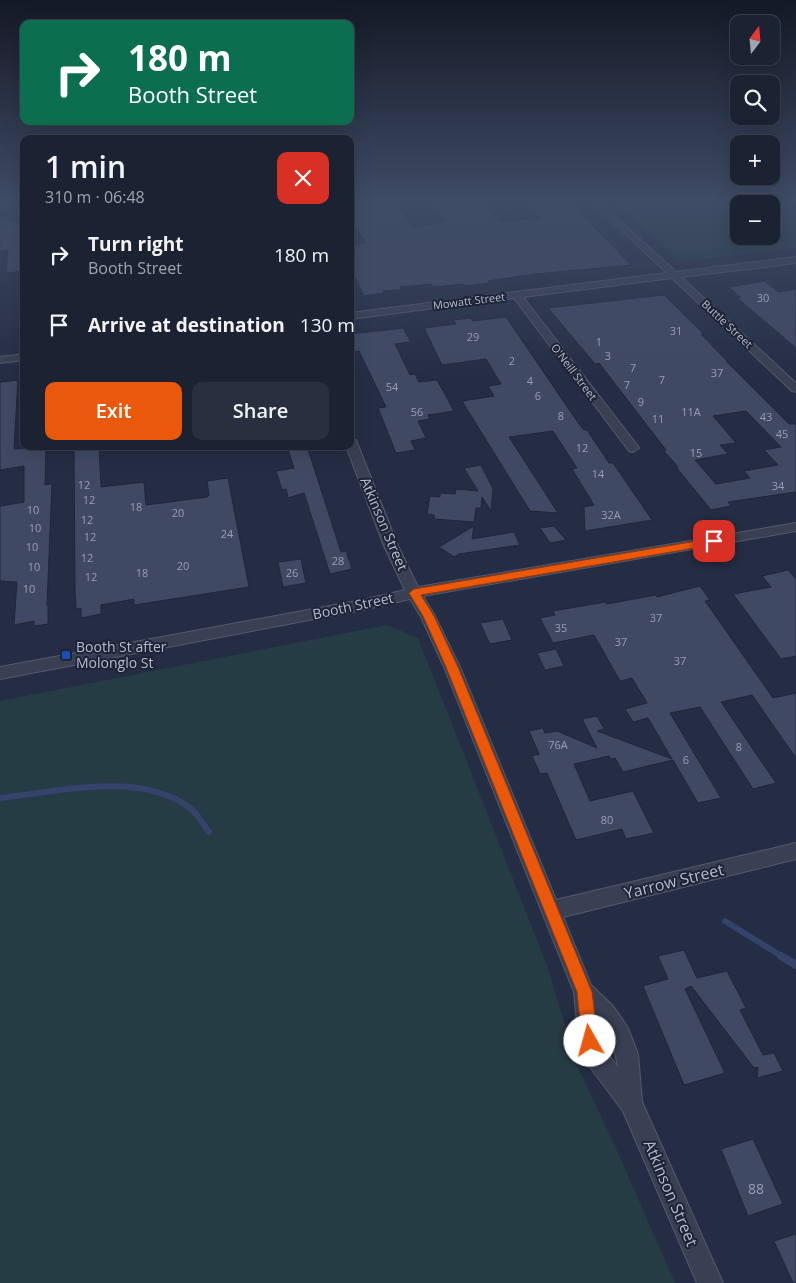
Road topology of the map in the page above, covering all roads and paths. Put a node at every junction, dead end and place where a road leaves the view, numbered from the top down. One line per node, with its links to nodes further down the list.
1 (658, 259): 3 (street, Buttle Street)
2 (796, 260): 3 (street, Mowatt Street)
3 (676, 275): 4 (street, Mowatt Street); 8 (street, Buttle Street)
4 (516, 295): 5 (street, Mowatt Street); 9 (street, O'Neill Street)
5 (354, 315)
6 (20, 358): 7 (street)
7 (0, 360)
8 (796, 388)
9 (633, 448)
10 (354, 450): 12 (street, Atkinson Street)
11 (796, 527): 12 (street, Booth Street)
12 (414, 593): 13 (street, Booth Street); 15 (street, Atkinson Street)
13 (0, 673)
14 (796, 850): 15 (street, Yarrow Street)
15 (551, 911): 16 (street, Atkinson Street)
16 (584, 992): 17 (street, Atkinson Street); 17 (street, Atkinson Street)
17 (632, 1103): 18 (street, Atkinson Street)
18 (710, 1283)

